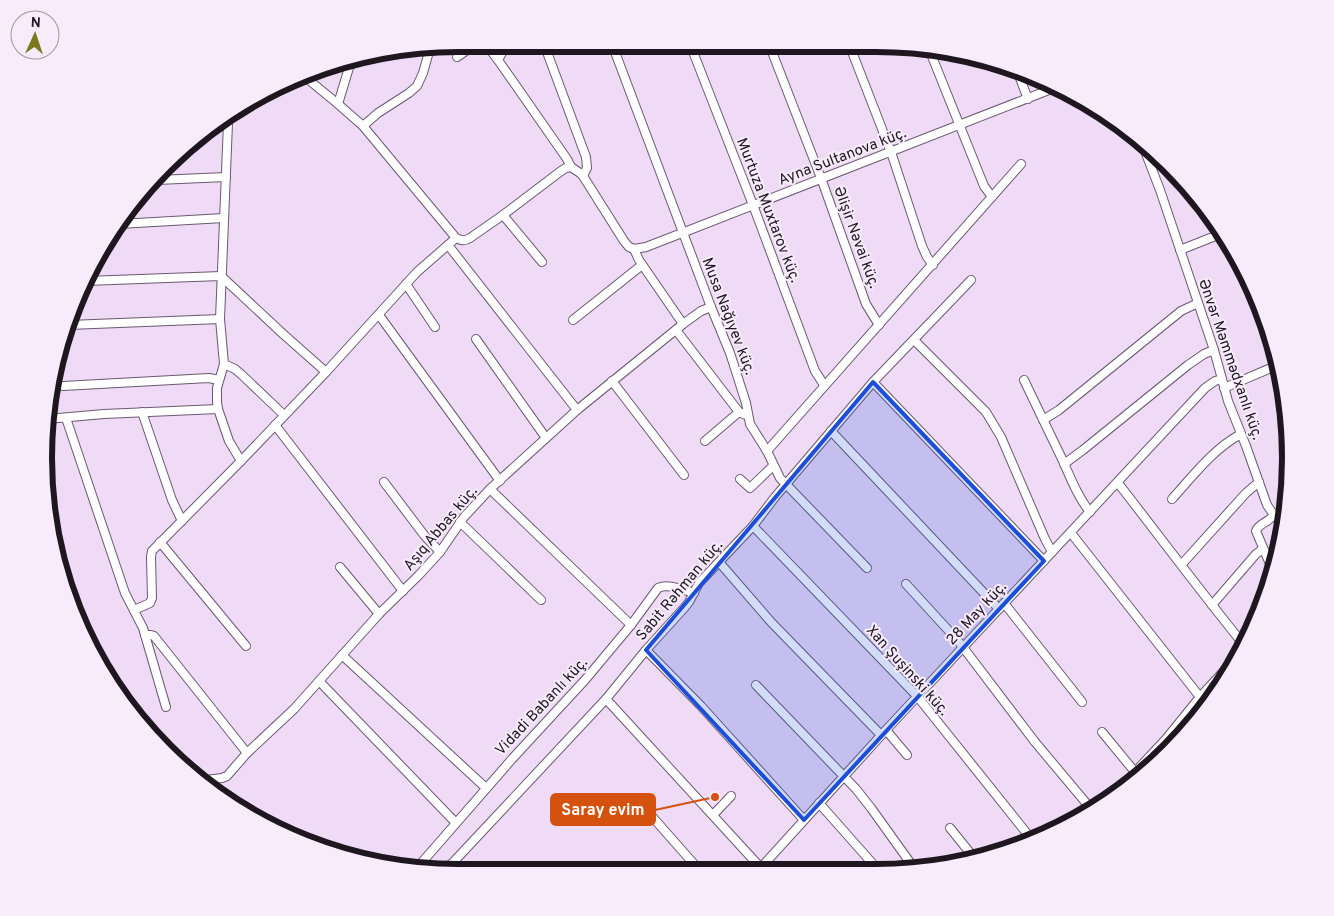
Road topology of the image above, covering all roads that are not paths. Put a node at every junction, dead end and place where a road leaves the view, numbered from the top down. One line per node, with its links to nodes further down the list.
1 (464, 52): 10 (street)
2 (492, 52): 12 (street)
3 (502, 52): 12 (street)
4 (547, 52): 26 (street)
5 (615, 52): 35 (street, Musa Nağıyev küç.)
6 (693, 52): 31 (street, Murtuza Muxtarov küç.)
7 (773, 52): 28 (street, Əlişir Nəvai küç.)
8 (852, 52): 22 (street)
9 (429, 53): 20 (street)
10 (457, 57)
11 (933, 57): 21 (street)
12 (498, 60): 25 (street)
13 (349, 67): 18 (street)
14 (1021, 79): 17 (street)
15 (310, 81): 18 (street)
16 (1047, 91): 17 (street, Ayna Sultanova küç.)
17 (1028, 98): 21 (street, Ayna Sultanova küç.)
18 (338, 104): 20 (street)
19 (228, 124): 27 (street)
20 (363, 126): 37 (street)
21 (959, 126): 22 (street, Ayna Sultanova küç.); 30 (street)
22 (891, 152): 28 (street, Ayna Sultanova küç.); 43 (street)
23 (1147, 157): 40 (street, Ənvər Məmmədxanlı küç.)
24 (1022, 164): 30 (street)
25 (571, 167): 26 (street); 32 (street)
26 (583, 176): 39 (street)
27 (226, 177): 29 (street); 33 (street)
28 (821, 178): 31 (street, Ayna Sultanova küç.); 53 (street, Əlişir Nəvai küç.)
29 (163, 180)
30 (992, 197): 43 (street)
31 (753, 205): 35 (street, Ayna Sultanova küç.); 69 (street, Murtuza Muxtarov küç.)
32 (503, 215): 37 (street); 41 (street)
33 (224, 218): 34 (street); 44 (street)
34 (127, 224)
35 (683, 232): 39 (street, Ayna Sultanova küç.); 49 (street, Musa Nağıyev küç.)
36 (1215, 236): 40 (street)
37 (456, 238): 38 (street)
38 (448, 245): 47 (street); 72 (street)
39 (634, 249): 42 (street)
40 (1180, 250): 48 (street, Ənvər Məmmədxanlı küç.)
41 (542, 262)
42 (642, 265): 52 (street); 56 (street)
43 (933, 265): 53 (street)
44 (222, 276): 46 (street); 51 (street); 62 (street)
45 (971, 280): 58 (street, Sabit Rəhman küç.)
46 (93, 281)
47 (406, 284): 50 (street); 55 (street)
48 (1198, 303): 59 (street, Ənvər Məmmədxanlı küç.); 79 (street)
49 (711, 307): 56 (street, Aşıq Abbas küç.); 76 (street, Musa Nağıyev küç.)
50 (379, 315): 62 (street); 91 (street)
51 (220, 319): 54 (street); 60 (street)
52 (573, 320)
53 (879, 324): 69 (street)
54 (75, 325)
55 (434, 327)
56 (679, 327): 66 (street, Aşıq Abbas küç.); 74 (street)
57 (476, 340): 83 (street)
58 (914, 340): 67 (street, Sabit Rəhman küç.); 108 (street)
59 (1214, 350): 63 (street, Ənvər Məmmədxanlı küç.); 87 (street)
60 (224, 364): 64 (street); 75 (street)
61 (1271, 367): 70 (street)
62 (326, 372): 75 (street)
63 (1222, 379): 70 (street, Ənvər Məmmədxanlı küç.); 94 (street, 28 May küç.)
64 (220, 380): 68 (street); 71 (street)
65 (1024, 380): 79 (street)
66 (612, 382): 72 (street, Aşıq Abbas küç.); 89 (street)
67 (873, 382): 81 (street, Sabit Rəhman küç.); 110 (street)
68 (63, 386)
69 (824, 386): 85 (street)
70 (1224, 388): 82 (street, Ənvər Məmmədxanlı küç.)
71 (218, 409): 73 (street); 86 (street)
72 (577, 410): 83 (street, Aşıq Abbas küç.)
73 (142, 412): 77 (street); 101 (street)
74 (739, 412): 76 (street); 84 (street)
75 (284, 415): 80 (street)
76 (748, 416): 85 (street, Musa Nağıyev küç.)
77 (66, 418): 78 (street); 121 (street)
78 (54, 419)
79 (1043, 420): 87 (street)
80 (275, 425): 86 (street); 116 (street)
81 (831, 431): 95 (street, Sabit Rəhman küç.); 119 (street)
82 (1241, 434): 93 (street, Ənvər Məmmədxanlı küç.); 97 (street)
83 (546, 438): 91 (street, Aşıq Abbas küç.)
84 (705, 440)
85 (766, 451): 88 (street, Musa Nağıyev küç.)
86 (241, 461): 101 (street)
87 (1064, 464): 98 (street)
88 (773, 466): 90 (street); 95 (street, Musa Nağıyev küç.)
89 (684, 475)
90 (740, 479)
91 (500, 481): 96 (street, Aşıq Abbas küç.)
92 (384, 482): 107 (street)
93 (1259, 482): 99 (street, Ənvər Məmmədxanlı küç.); 112 (street)
94 (1118, 483): 98 (street, 28 May küç.); 112 (street)
95 (785, 485): 103 (street, Sabit Rəhman küç.); 114 (street, Musa Nağıyev küç.)
96 (490, 489): 102 (street, Aşıq Abbas küç.); 123 (street)
97 (1172, 499)
98 (1090, 512): 104 (street, 28 May küç.)
99 (1274, 515): 100 (street); 106 (street)
100 (1277, 516)
101 (182, 520): 105 (street)
102 (460, 522): 107 (street, Aşıq Abbas küç.); 118 (street)
103 (753, 526): 111 (street, Sabit Rəhman küç.); 133 (street, Xan Şuşinski küç.)
104 (1071, 533): 108 (street, 28 May küç.); 134 (street)
105 (160, 542): 121 (street); 126 (street)
106 (1263, 548): 109 (street); 120 (street)
107 (440, 552): 116 (street, Aşıq Abbas küç.)
108 (1052, 552): 110 (street, 28 May küç.)
109 (1269, 560)
110 (1044, 561): 119 (street, 28 May küç.)
111 (719, 562): 117 (street, Sabit Rəhman küç.); 139 (street)
112 (1182, 564): 120 (street)
113 (340, 567): 122 (street)
114 (867, 568)
115 (906, 584): 127 (street)
116 (403, 590): 122 (street, Aşıq Abbas küç.)
117 (694, 593): 123 (street, Vidadi Babanlı küç.); 128 (street, Sabit Rəhman küç.)
118 (541, 600)
119 (1002, 606): 127 (street, 28 May küç.); 136 (street)
120 (1212, 606): 125 (street)
121 (134, 610): 124 (street)
122 (379, 614): 129 (street, Aşıq Abbas küç.)
123 (630, 625): 146 (street, Vidadi Babanlı küç.)
124 (145, 636): 137 (street); 140 (street)
125 (1239, 639)
126 (246, 646)
127 (963, 647): 133 (street, 28 May küç.); 150 (street)
128 (646, 650): 135 (street, Sabit Rəhman küç.); 152 (street)
129 (342, 655): 130 (street, Aşıq Abbas küç.); 146 (street)
130 (319, 681): 140 (street, Aşıq Abbas küç.); 153 (street)
131 (1213, 683): 134 (street)
132 (756, 685): 144 (street)
133 (917, 696): 139 (street, 28 May küç.); 155 (street, Xan Şuşinski küç.)
134 (1200, 697): 142 (street)
135 (606, 699): 151 (street); 159 (street, Sabit Rəhman küç.)
136 (1082, 702)
137 (166, 707)
138 (1102, 732): 143 (street)
139 (883, 733): 141 (street); 144 (street, 28 May küç.)
140 (247, 753): 145 (street, Aşıq Abbas küç.)
141 (907, 755)
142 (1146, 760)
143 (1134, 771)
144 (844, 776): 148 (street, 28 May küç.); 158 (street)
145 (210, 779)
146 (486, 788): 153 (street, Vidadi Babanlı küç.)
147 (731, 796): 151 (street)
148 (820, 803): 152 (street, 28 May küç.); 163 (street)
149 (641, 804): 160 (street)
150 (1087, 804)
151 (713, 815): 161 (street)
152 (804, 820): 162 (street, 28 May küç.)
153 (456, 823): 157 (street, Vidadi Babanlı küç.)
154 (950, 828): 156 (street)
155 (1028, 834)
156 (970, 853)
157 (422, 862)
158 (910, 862)
159 (451, 864)
160 (694, 864)
161 (754, 864)
162 (764, 864)
163 (873, 864)

